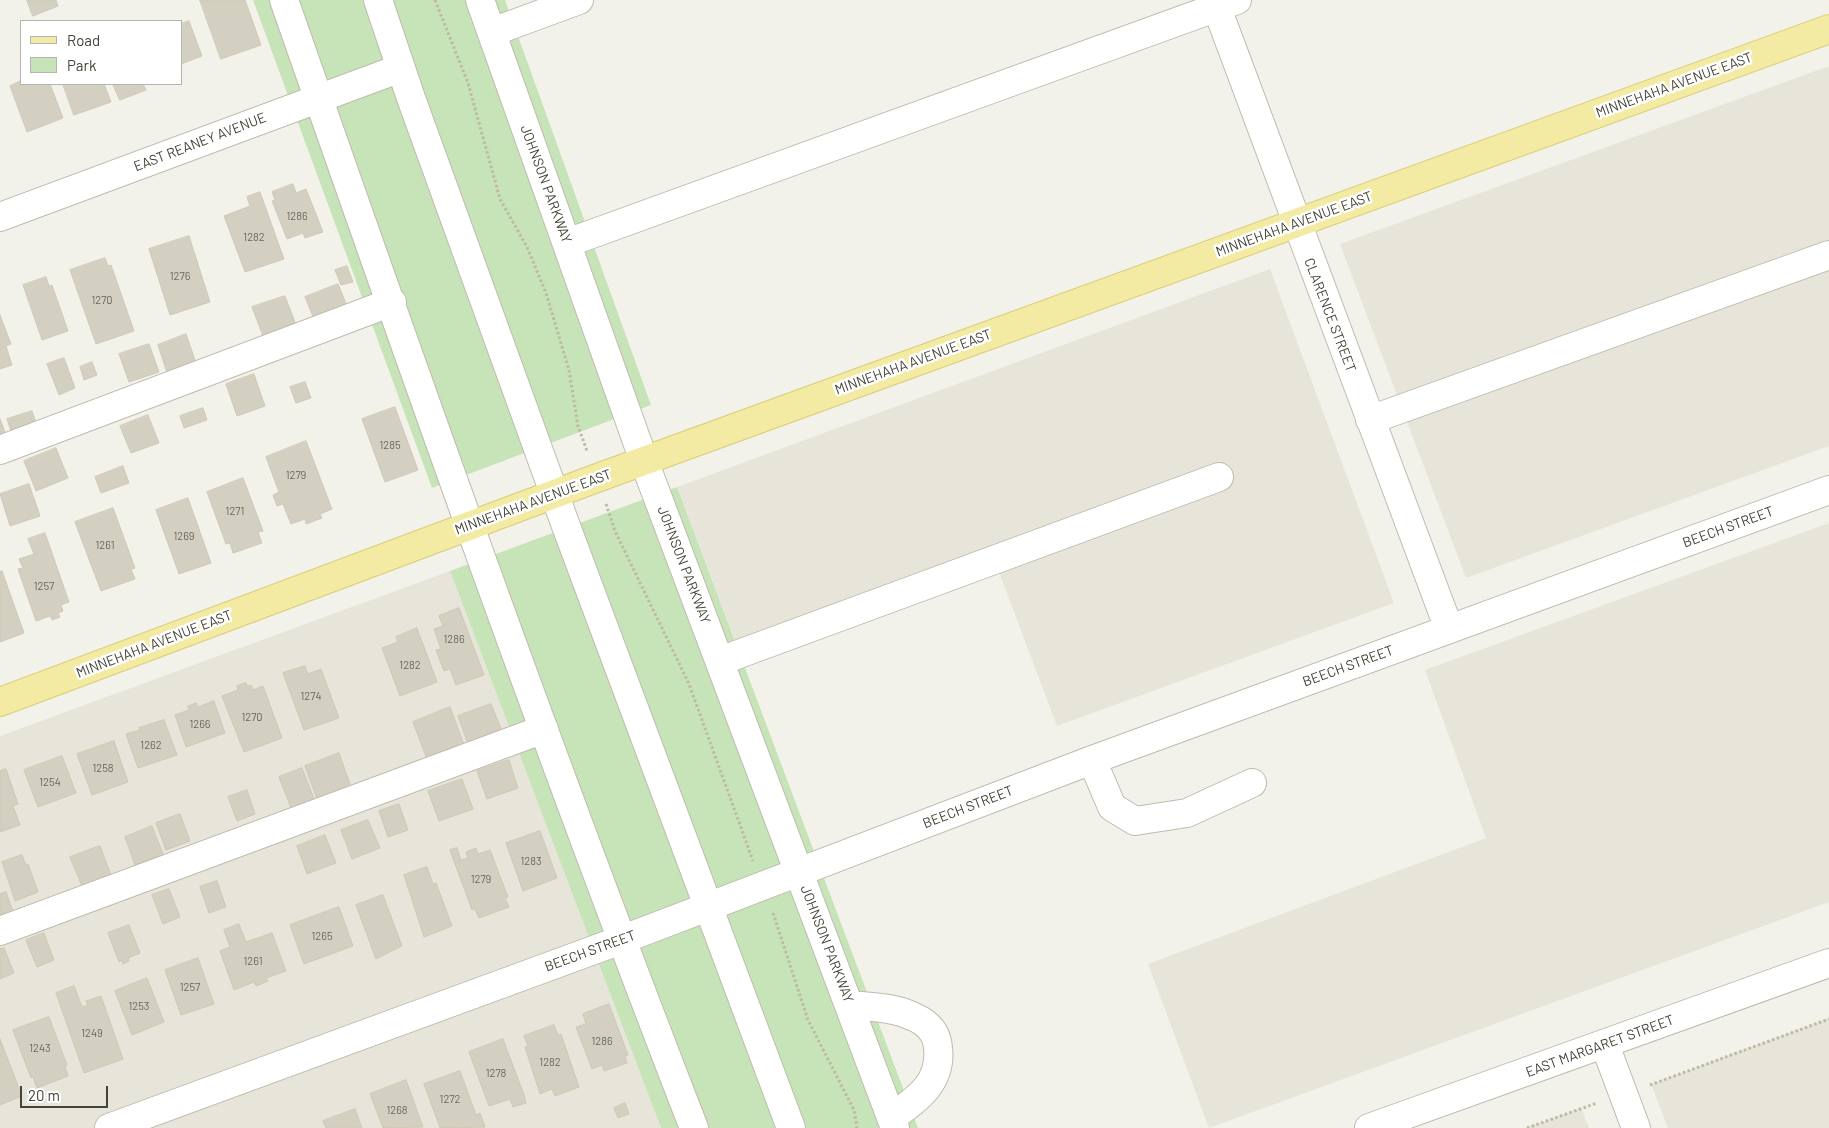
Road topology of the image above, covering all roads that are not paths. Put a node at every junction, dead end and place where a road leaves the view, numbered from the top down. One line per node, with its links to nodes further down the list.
1 (284, 0): 9 (street)
2 (378, 0): 8 (street)
3 (480, 0): 7 (street, JOHNSON PARKWAY)
4 (579, 0): 7 (street)
5 (1223, 2): 11 (street, CLARENCE STREET); 12 (street)
6 (1829, 29): 11 (main road, MINNEHAHA AVENUE EAST)
7 (492, 32): 12 (street, JOHNSON PARKWAY)
8 (401, 68): 9 (street, EAST REANEY AVENUE); 20 (street)
9 (318, 97): 10 (street, EAST REANEY AVENUE); 14 (street)
10 (0, 217)
11 (1296, 223): 15 (street, CLARENCE STREET); 17 (main road, MINNEHAHA AVENUE EAST)
12 (567, 243): 17 (street, JOHNSON PARKWAY)
13 (1829, 255): 15 (street)
14 (392, 302): 16 (street); 21 (street)
15 (1370, 420): 22 (street, CLARENCE STREET)
16 (0, 450)
17 (644, 461): 20 (main road, MINNEHAHA AVENUE EAST); 23 (street, JOHNSON PARKWAY)
18 (1219, 477): 23 (street)
19 (1829, 490): 22 (street, BEECH STREET)
20 (554, 494): 21 (main road, MINNEHAHA AVENUE EAST); 29 (street)
21 (468, 526): 24 (main road, MINNEHAHA AVENUE EAST); 25 (street)
22 (1449, 630): 26 (street, BEECH STREET)
23 (720, 661): 28 (street, JOHNSON PARKWAY)
24 (0, 702)
25 (544, 729): 30 (street); 31 (street)
26 (1092, 760): 27 (street); 28 (street, BEECH STREET)
27 (1252, 783)
28 (799, 872): 29 (street, BEECH STREET); 33 (street, JOHNSON PARKWAY)
29 (710, 906): 31 (street, BEECH STREET); 38 (street)
30 (0, 930)
31 (621, 940): 36 (street, BEECH STREET); 37 (street)
32 (1829, 963): 34 (street, EAST MARGARET STREET)
33 (849, 1005): 35 (street, JOHNSON PARKWAY); 35 (street)
34 (1605, 1045): 39 (street, EAST MARGARET STREET); 40 (street)
35 (893, 1123)
36 (109, 1128)
37 (694, 1128)
38 (791, 1128)
39 (1370, 1128)
40 (1636, 1128)

